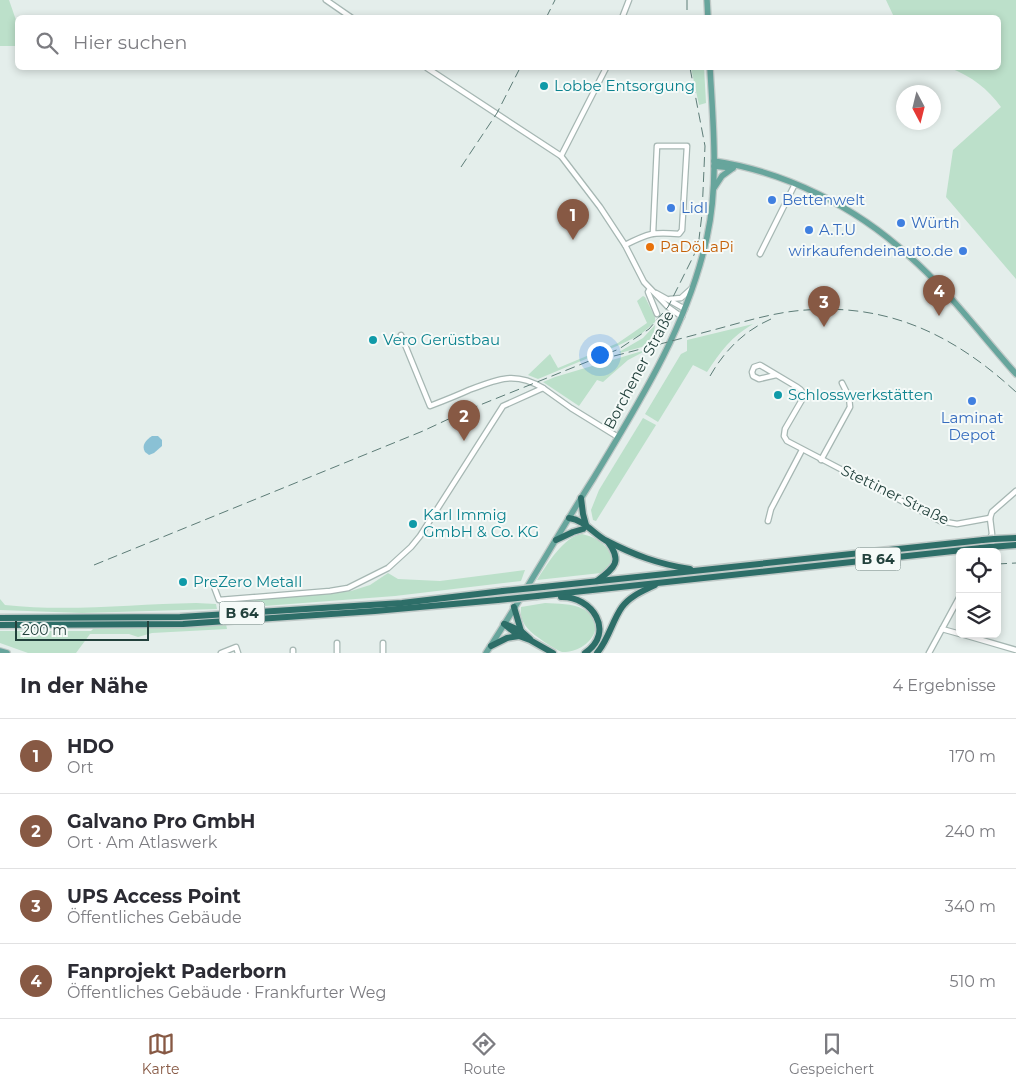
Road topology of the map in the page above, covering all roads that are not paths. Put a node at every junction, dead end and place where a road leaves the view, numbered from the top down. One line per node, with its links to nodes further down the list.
1 (326, 0): 4 (street)
2 (629, 0): 5 (street)
3 (707, 0): 6 (main road)
4 (348, 15)
5 (623, 15)
6 (708, 15)
7 (430, 70): 10 (street)
8 (605, 70): 10 (street)
9 (710, 70): 11 (main road, Borchener Straße)
10 (561, 156): 17 (street)
11 (714, 164): 12 (main road); 13 (main road); 15 (main road, Borchener Straße)
12 (743, 167): 13 (main road); 14 (main road)
13 (733, 168): 15 (main road)
14 (795, 184): 18 (street); 27 (main road)
15 (713, 190): 19 (main road, Borchener Straße)
16 (653, 233): 16 (street); 17 (street)
17 (625, 245): 20 (street)
18 (760, 254)
19 (693, 288): 21 (street); 22 (main road, Borchener Straße)
20 (651, 291): 21 (street); 23 (street); 24 (street)
21 (668, 299): 22 (street)
22 (685, 309): 24 (main road, Borchener Straße)
23 (657, 314)
24 (682, 317): 30 (main road, Borchener Straße)
25 (402, 335): 29 (street)
26 (776, 374): 26 (street, Stettiner Straße); 31 (street, Stettiner Straße)
27 (1016, 374)
28 (842, 383): 32 (street, Stettiner Straße)
29 (542, 388): 30 (street); 49 (street)
30 (618, 437): 34 (main road, Borchener Straße)
31 (802, 450): 32 (street, Stettiner Straße); 37 (street)
32 (821, 460): 36 (street, Stettiner Straße)
33 (1016, 491): 36 (street)
34 (581, 498): 35 (main road, Borchener Straße); 38 (highway)
35 (569, 518): 38 (highway); 40 (main road, Borchener Straße)
36 (990, 518): 43 (street)
37 (768, 521)
38 (585, 527): 40 (highway); 41 (highway)
39 (1016, 538): 46 (highway, B 64, bridge)
40 (556, 540): 52 (main road, Borchener Straße)
41 (607, 541): 46 (highway); 47 (highway)
42 (1016, 545): 44 (highway, B 64, bridge)
43 (983, 548)
44 (987, 548)
45 (956, 553): 48 (highway, B 64)
46 (700, 570): 47 (highway, B 64)
47 (596, 581): 53 (highway, B 64, bridge)
48 (661, 582): 50 (highway, B 64); 73 (highway)
49 (213, 584)
50 (537, 596): 55 (highway, B 64, bridge); 72 (highway)
51 (956, 603): 56 (street)
52 (514, 608): 54 (main road, Borchener Straße); 58 (highway)
53 (0, 618)
54 (504, 624): 58 (highway); 62 (main road, Borchener Straße)
55 (0, 625)
56 (942, 629): 57 (street); 74 (street)
57 (956, 633)
58 (520, 634): 62 (highway); 71 (highway)
59 (974, 638): 63 (street)
60 (337, 643): 68 (street)
61 (383, 643): 69 (street)
62 (490, 646): 70 (main road, Borchener Straße)
63 (1016, 650)
64 (0, 651): 65 (main road)
65 (7, 653)
66 (221, 653): 67 (street)
67 (238, 653)
68 (338, 653)
69 (383, 653)
70 (486, 653)
71 (553, 653)
72 (586, 653)
73 (598, 653)
74 (929, 653)

